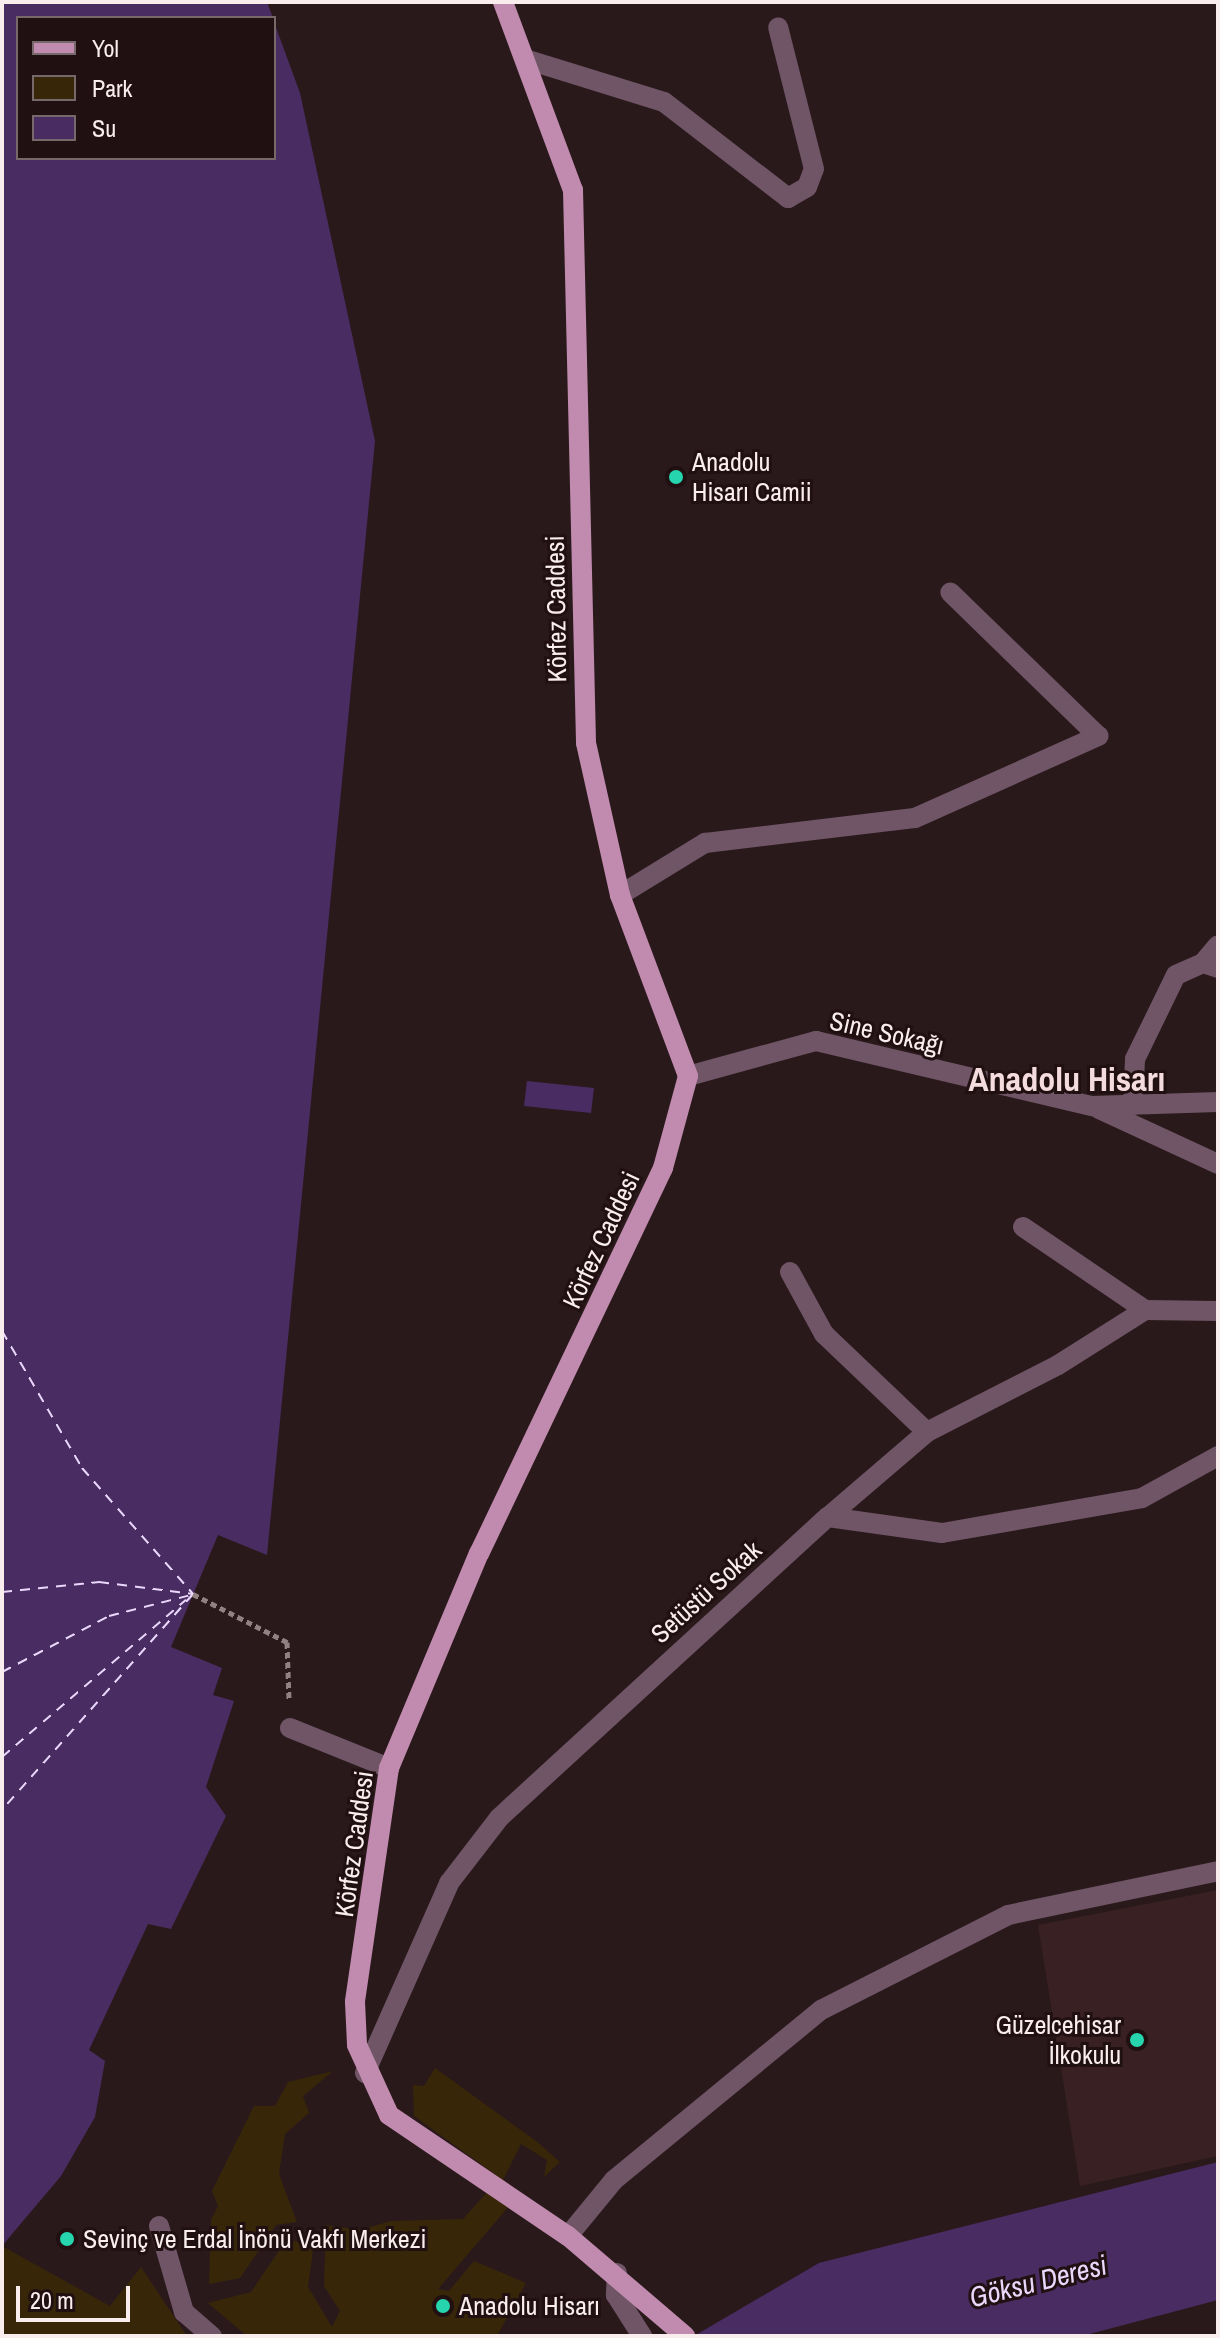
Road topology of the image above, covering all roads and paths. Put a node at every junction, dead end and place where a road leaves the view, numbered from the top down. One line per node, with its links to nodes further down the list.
1 (503, 2): 3 (main road, Körfez Caddesi)
2 (778, 27): 3 (street)
3 (525, 59): 5 (main road, Körfez Caddesi)
4 (950, 592): 5 (street)
5 (620, 895): 8 (main road, Körfez Caddesi)
6 (1218, 945): 7 (street)
7 (1211, 966): 10 (street)
8 (688, 1076): 11 (street, Sine Sokağı); 22 (main road, Körfez Caddesi)
9 (1218, 1102): 10 (street, Sine Sokağı)
10 (1133, 1105): 11 (street, Sine Sokağı)
11 (1092, 1106): 12 (street)
12 (1218, 1164)
13 (1023, 1227): 15 (street)
14 (790, 1272): 17 (street)
15 (1145, 1310): 16 (street); 17 (street, Setüstü Sokak)
16 (1218, 1311)
17 (927, 1432): 19 (street, Setüstü Sokak)
18 (1218, 1456): 19 (street)
19 (828, 1517): 24 (street, Setüstü Sokak)
20 (193, 1594): 21 (path)
21 (290, 1728): 22 (street)
22 (389, 1768): 24 (main road, Körfez Caddesi)
23 (1218, 1871): 26 (street)
24 (365, 2073): 26 (main road, Körfez Caddesi)
25 (159, 2226): 29 (street)
26 (568, 2236): 27 (main road, Körfez Caddesi)
27 (617, 2273): 28 (main road, Körfez Caddesi); 30 (street)
28 (683, 2334)
29 (212, 2336)
30 (642, 2336)

